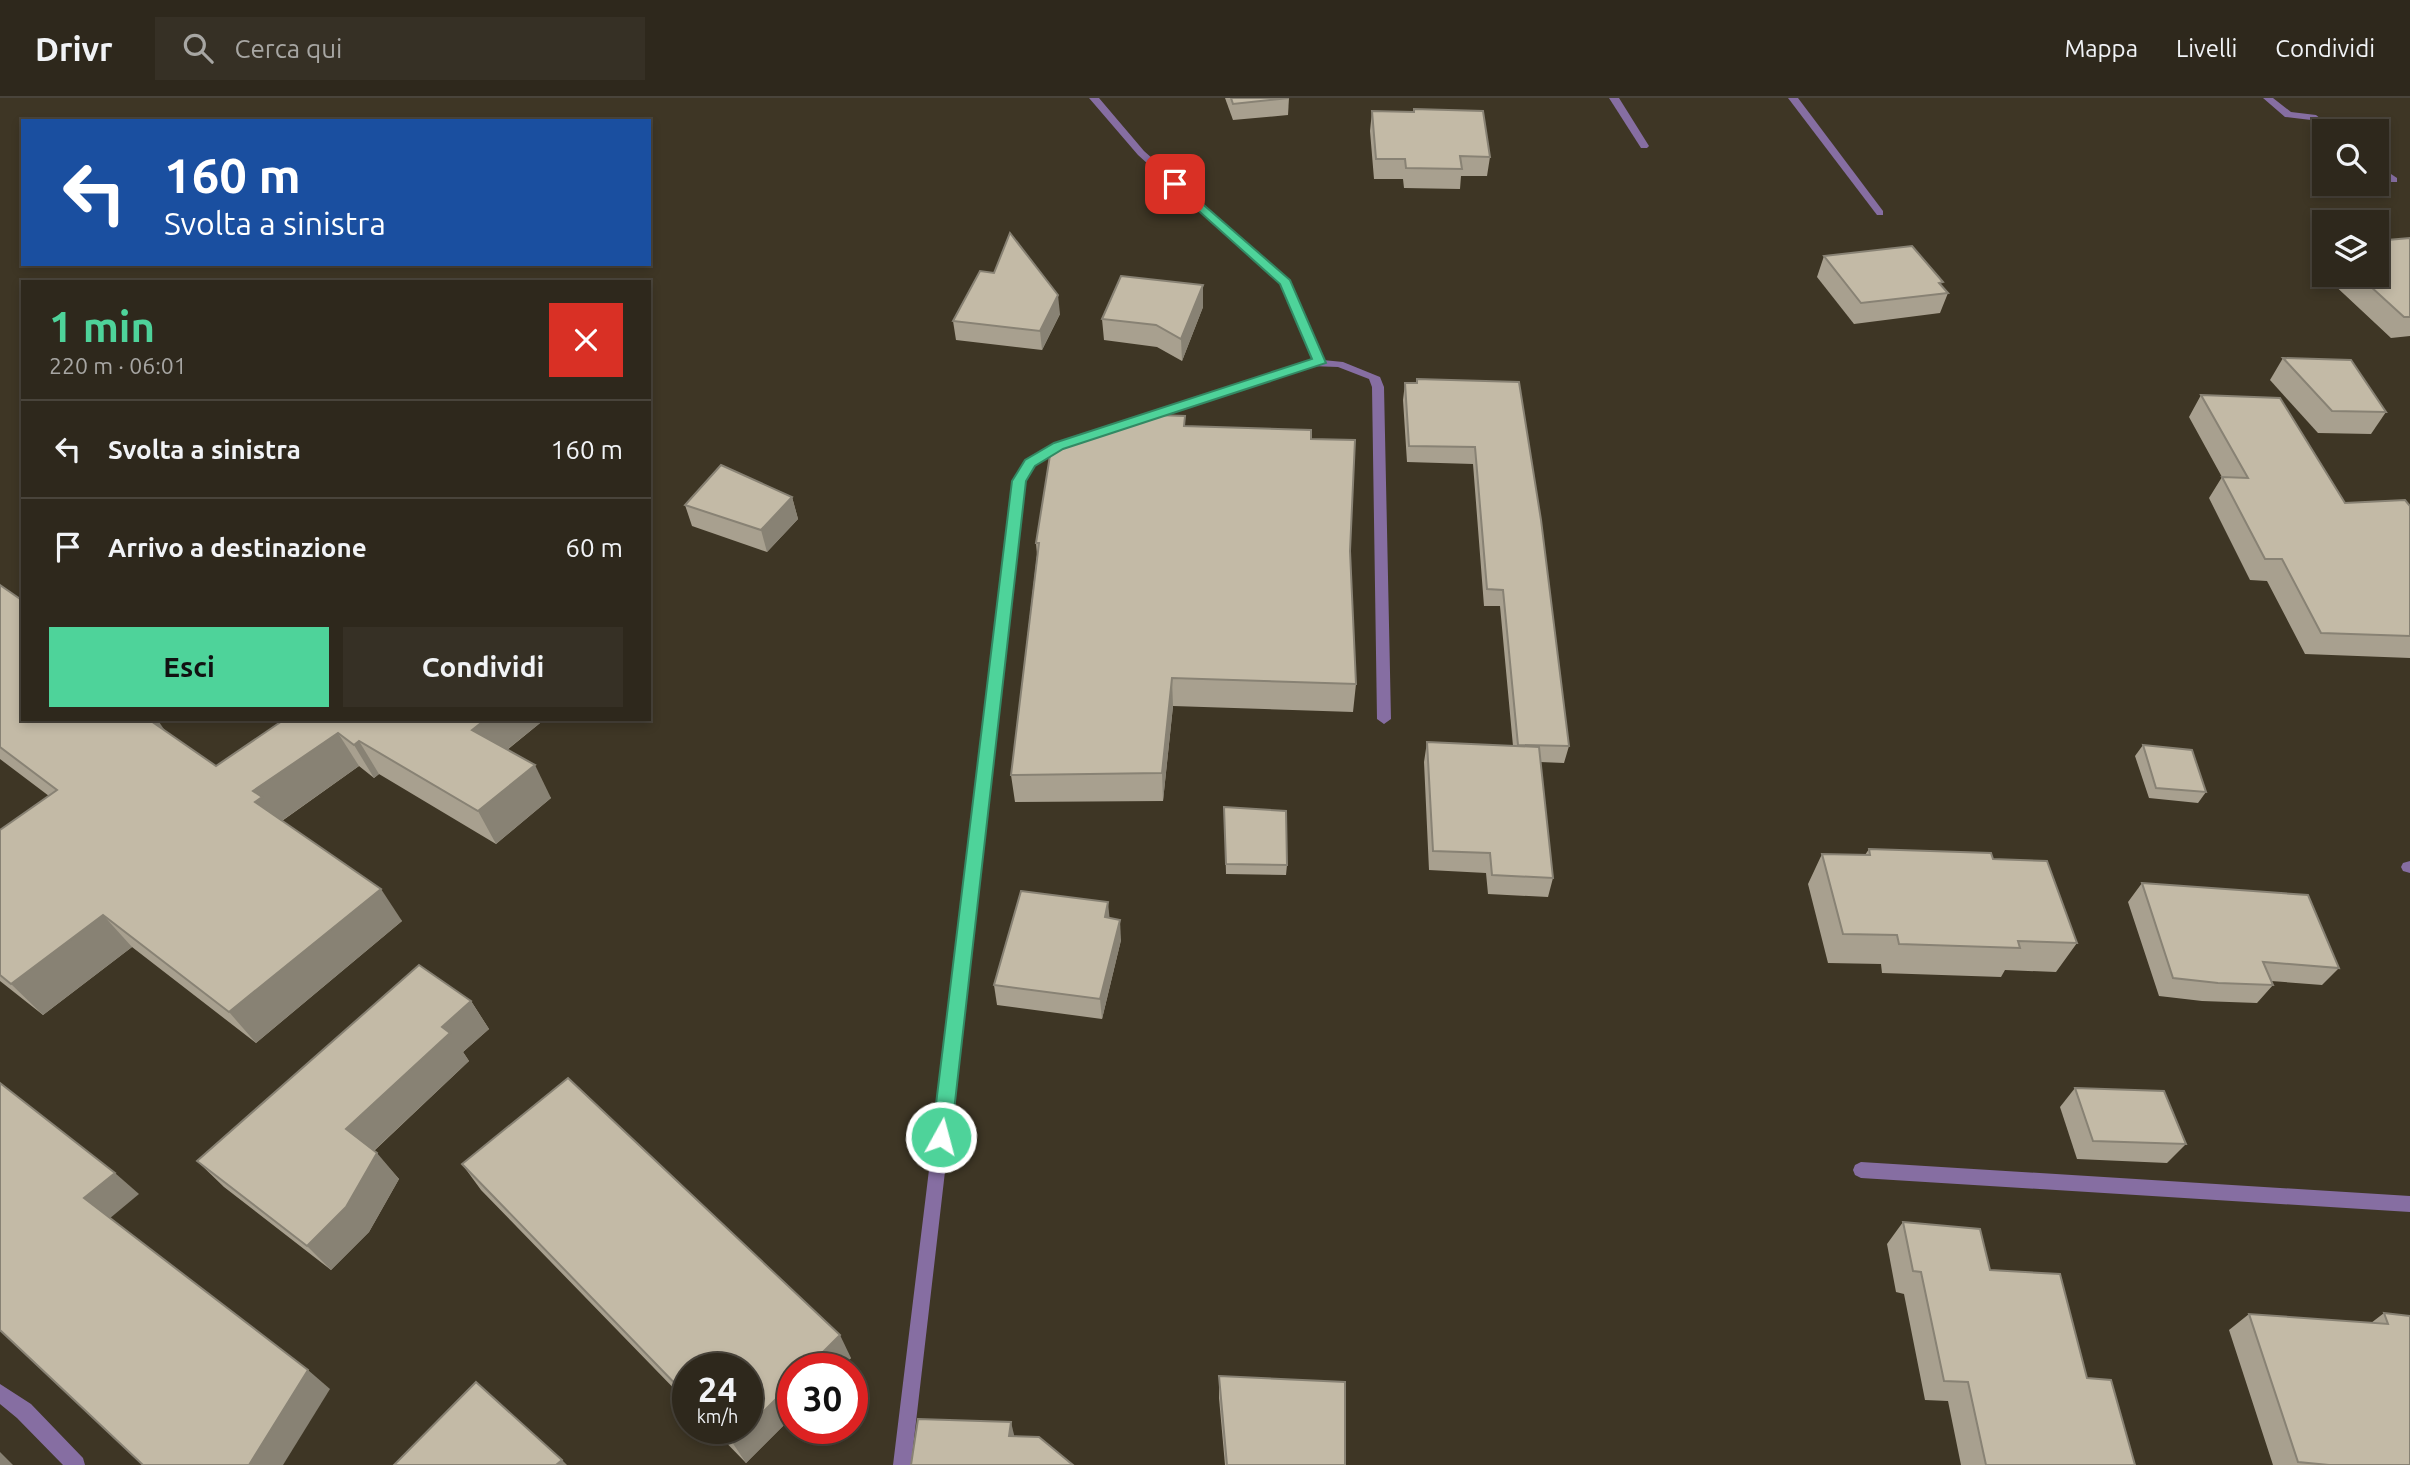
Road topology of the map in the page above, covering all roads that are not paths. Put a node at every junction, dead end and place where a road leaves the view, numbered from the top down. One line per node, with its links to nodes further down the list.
1 (1094, 98): 10 (street)
2 (1614, 98): 6 (street)
3 (1793, 98): 9 (street)
4 (2269, 98): 5 (street)
5 (2316, 119)
6 (1644, 146)
7 (2389, 176): 8 (street)
8 (2394, 180)
9 (1880, 213)
10 (1320, 363): 11 (street); 16 (street)
11 (1384, 719)
12 (1861, 1170): 13 (street)
13 (2410, 1204)
14 (0, 1393): 15 (street)
15 (76, 1465)
16 (902, 1465)

